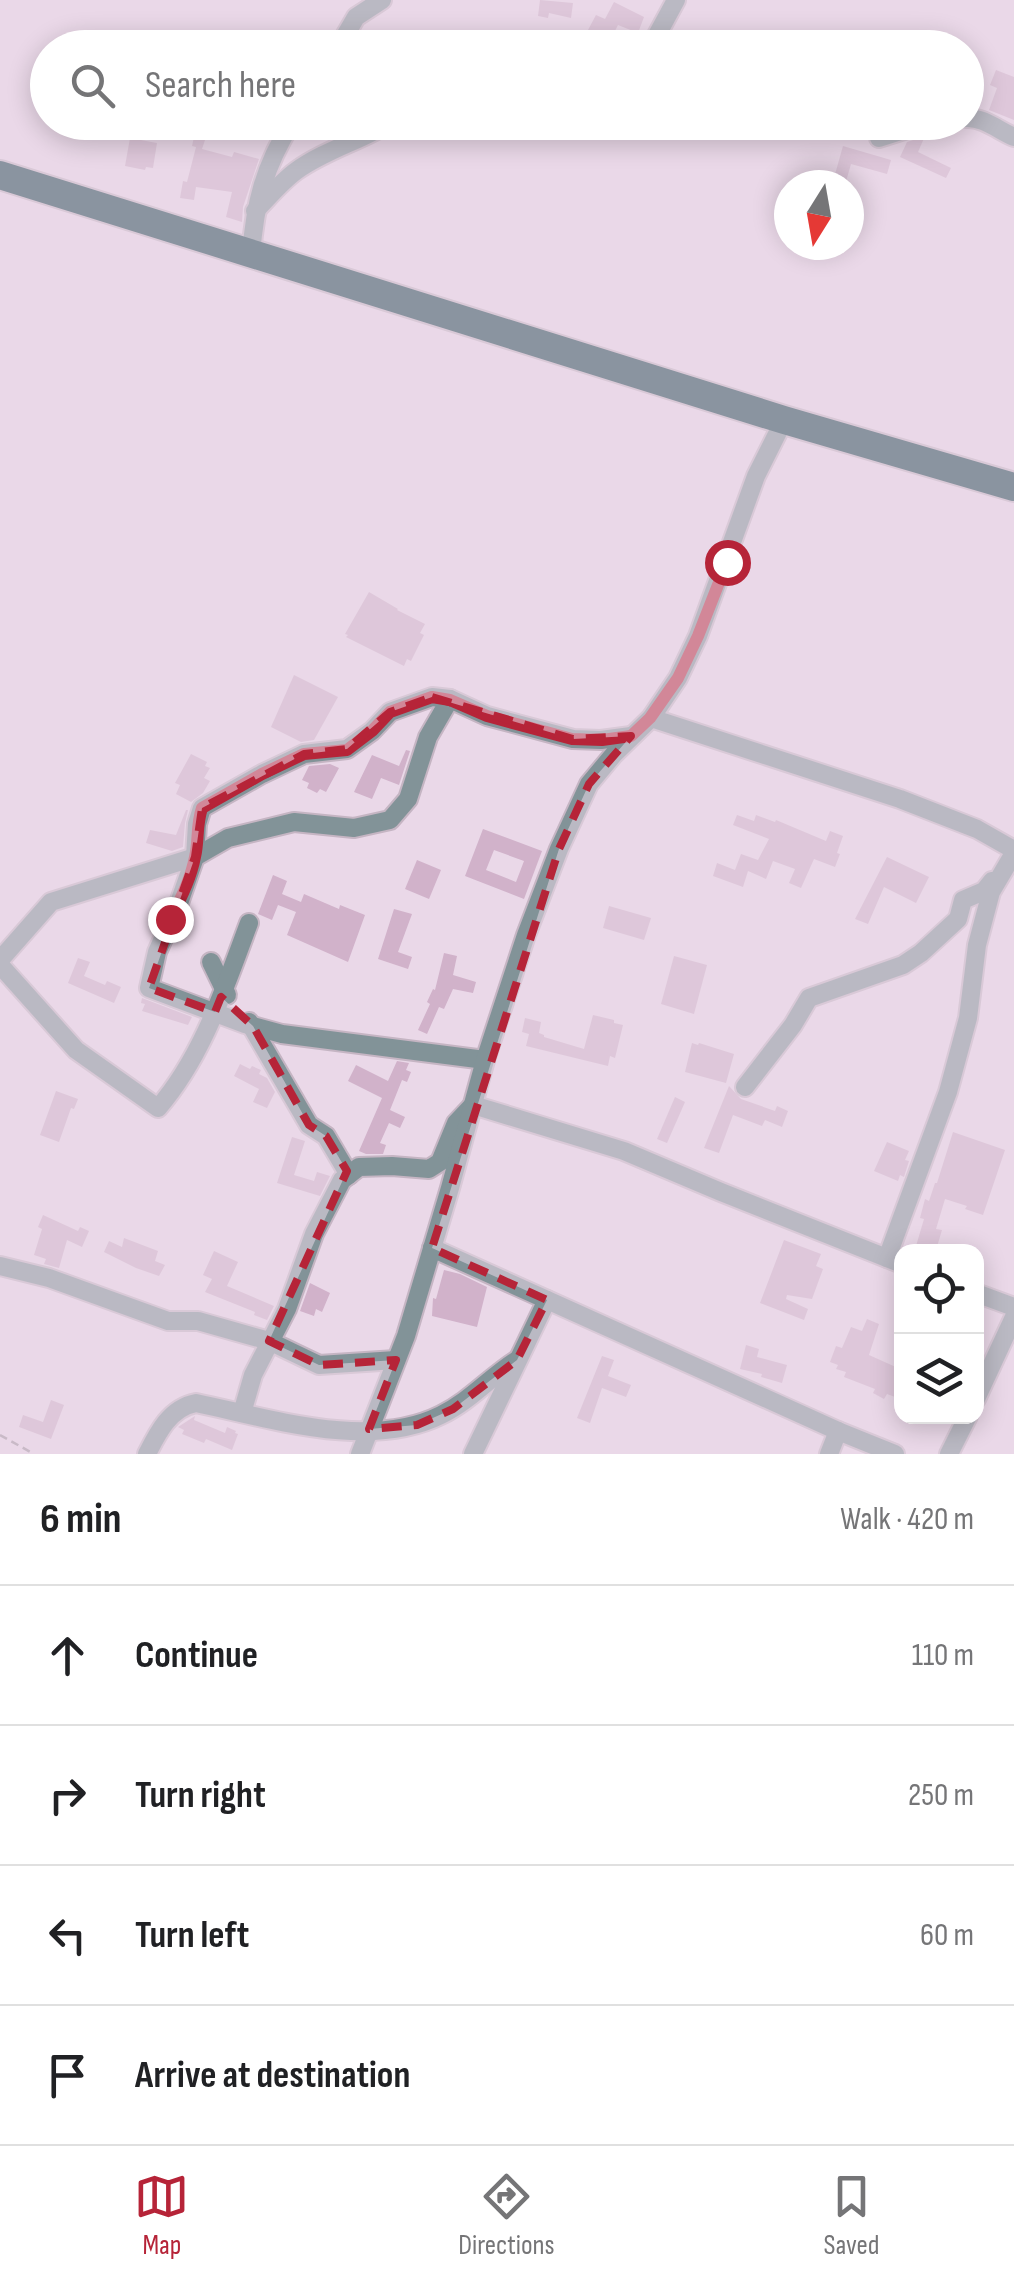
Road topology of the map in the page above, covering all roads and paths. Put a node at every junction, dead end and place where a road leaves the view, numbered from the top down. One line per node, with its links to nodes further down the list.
1 (382, 0): 3 (street)
2 (676, 0): 4 (street)
3 (348, 30)
4 (660, 30)
5 (984, 121): 6 (street)
6 (1014, 137)
7 (281, 140): 10 (street)
8 (356, 140): 10 (street)
9 (0, 176): 11 (highway)
10 (254, 211): 11 (street)
11 (251, 255): 12 (highway)
12 (784, 420): 13 (highway); 15 (street)
13 (1014, 488)
14 (450, 700): 16 (street); 18 (street); 18 (street)
15 (650, 718): 16 (street); 17 (street)
16 (631, 736): 25 (street)
17 (1014, 852): 26 (street); 29 (street)
18 (195, 858): 20 (street); 23 (street)
19 (248, 923): 22 (street)
20 (0, 962): 23 (street)
21 (211, 962): 22 (street)
22 (224, 990): 23 (street); 24 (street)
23 (215, 1012): 24 (street)
24 (253, 1026): 25 (street); 28 (street)
25 (486, 1060): 27 (street)
26 (745, 1087)
27 (473, 1105): 28 (street); 30 (street); 31 (street)
28 (349, 1175): 37 (street)
29 (899, 1244)
30 (432, 1248): 34 (street); 38 (street)
31 (894, 1261)
32 (0, 1266): 37 (street)
33 (984, 1296): 35 (street)
34 (547, 1300): 39 (street); 44 (street)
35 (1014, 1306)
36 (1014, 1317): 40 (street)
37 (270, 1340): 38 (street); 41 (street)
38 (396, 1360): 43 (street)
39 (517, 1360): 43 (street); 49 (street)
40 (984, 1382)
41 (242, 1413): 43 (street); 47 (street)
42 (964, 1424): 52 (street)
43 (370, 1430): 48 (street)
44 (838, 1431): 50 (street); 51 (street)
45 (0, 1436): 46 (path)
46 (34, 1454)
47 (147, 1454)
48 (360, 1454)
49 (473, 1454)
50 (830, 1454)
51 (895, 1454)
52 (949, 1454)

